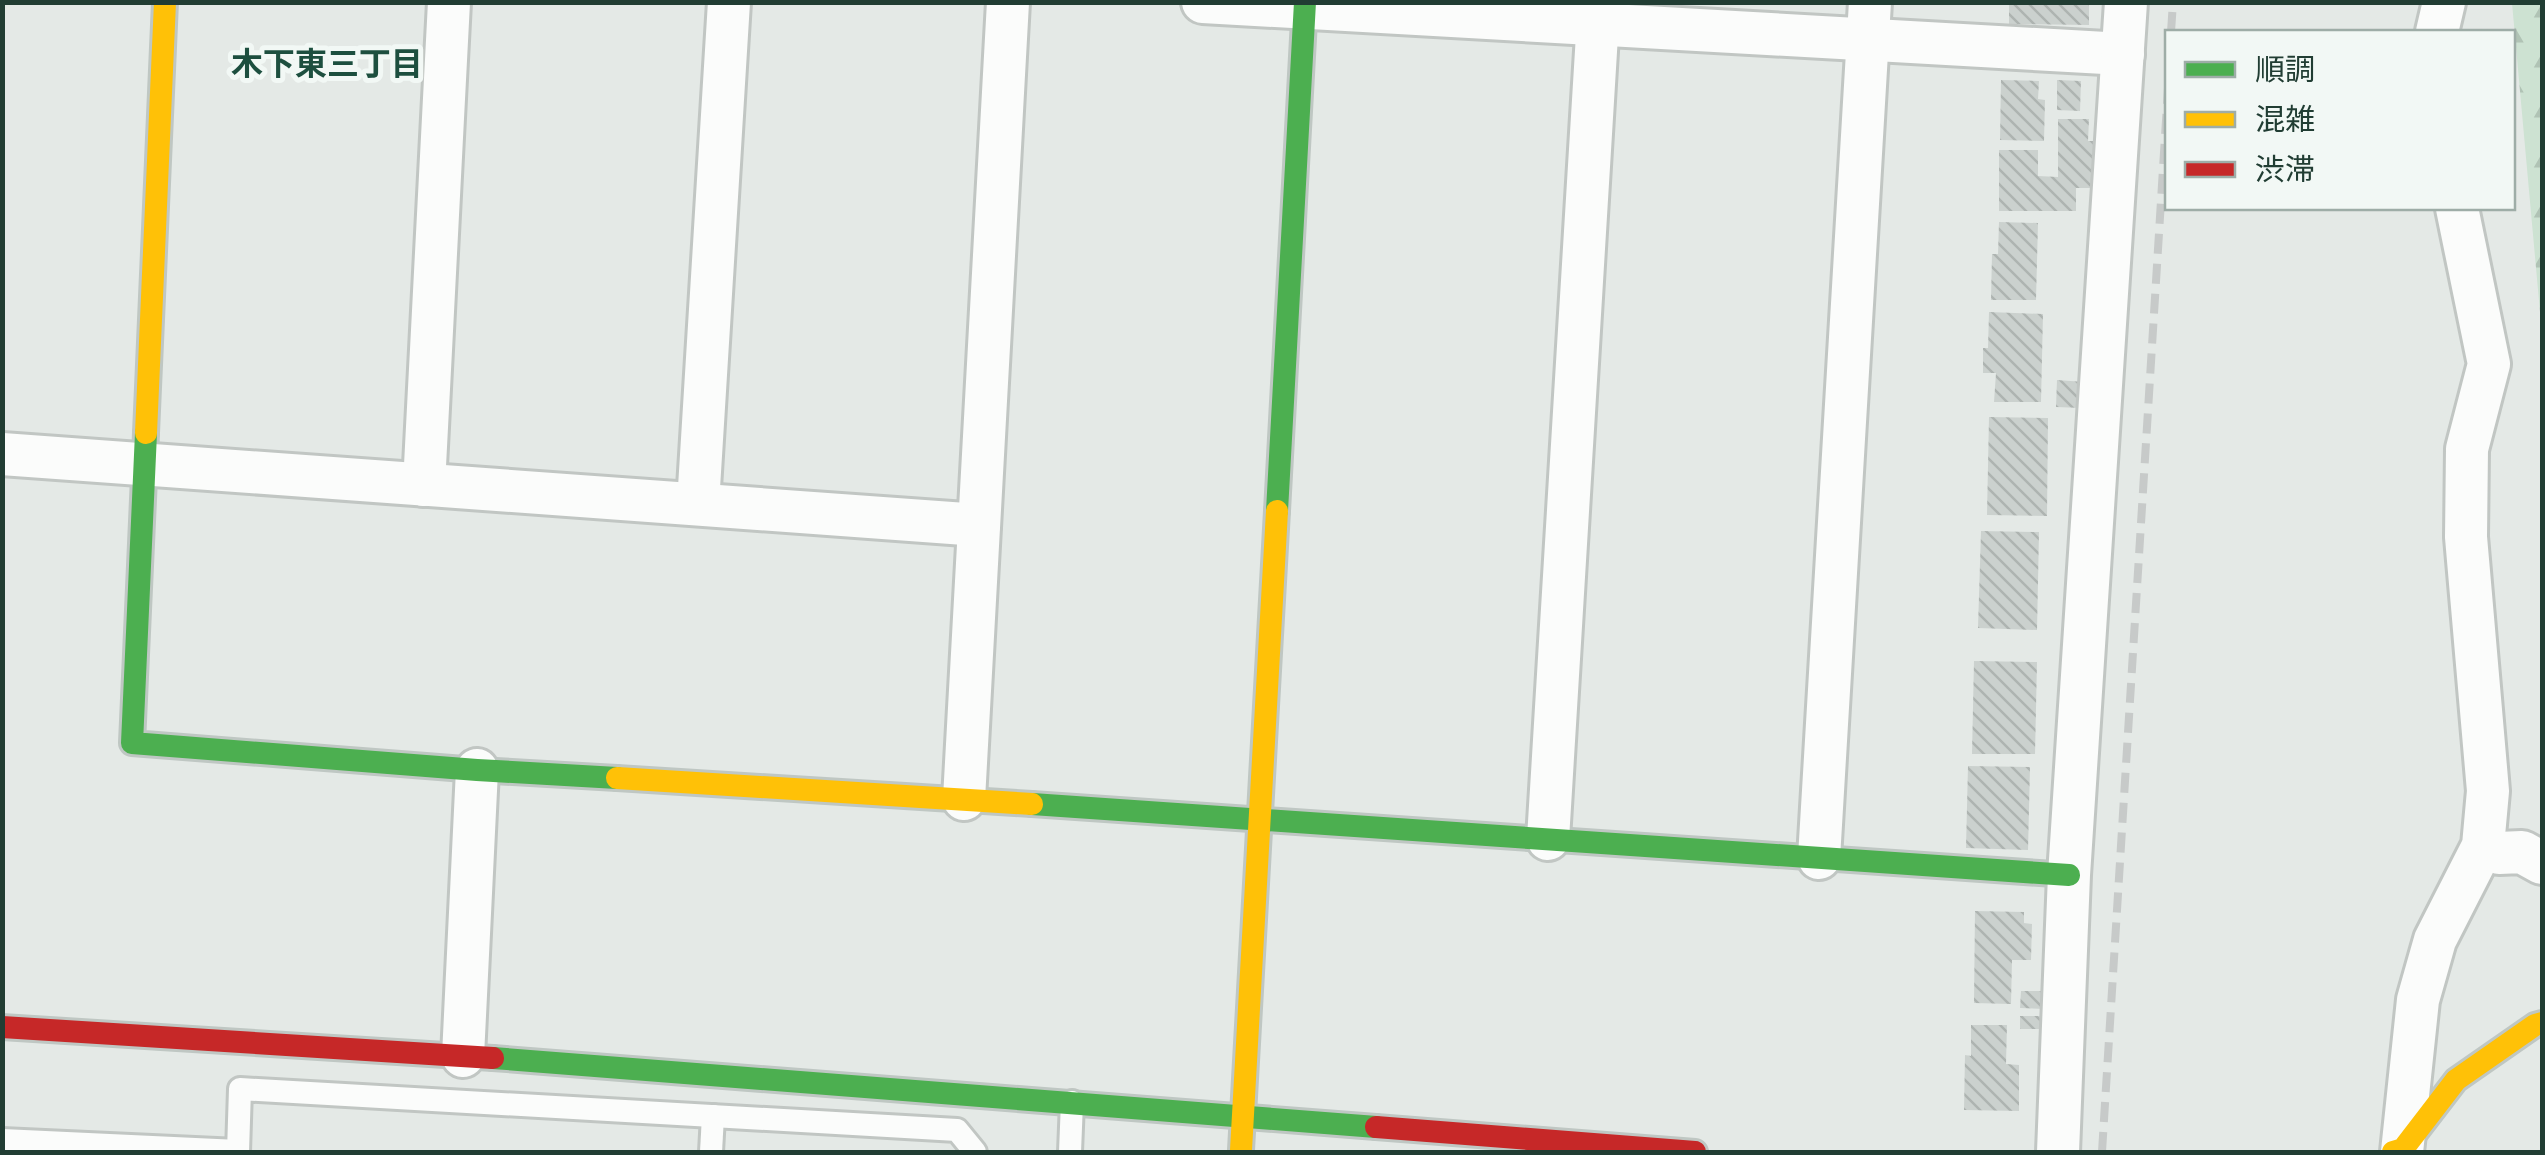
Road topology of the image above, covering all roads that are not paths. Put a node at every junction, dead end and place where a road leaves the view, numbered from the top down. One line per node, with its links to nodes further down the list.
1 (165, 2): 15 (street)
2 (448, 2): 16 (street)
3 (729, 2): 17 (street)
4 (1008, 2): 18 (street)
5 (1203, 2): 8 (street)
6 (2126, 2): 12 (street)
7 (2444, 2): 11 (street)
8 (1305, 5): 9 (street); 21 (street)
9 (1598, 14): 10 (street); 22 (street)
10 (1868, 21): 12 (street); 24 (street)
11 (2438, 30)
12 (2123, 54): 26 (street)
13 (2457, 210): 23 (street)
14 (2, 454): 15 (street)
15 (143, 464): 16 (street); 19 (street)
16 (424, 484): 17 (street)
17 (698, 504): 18 (street)
18 (979, 525): 20 (street)
19 (477, 770): 20 (street); 29 (street)
20 (964, 799): 21 (street)
21 (1259, 820): 22 (street); 31 (street)
22 (1548, 840): 24 (street)
23 (2483, 846): 25 (street); 35 (street)
24 (1818, 858): 26 (street)
25 (2542, 863)
26 (2068, 875): 42 (street)
27 (2542, 1022): 35 (street)
28 (2, 1028): 29 (street)
29 (463, 1056): 30 (street)
30 (1072, 1102): 31 (street); 39 (lane)
31 (1244, 1115): 34 (street); 40 (street)
32 (713, 1116): 36 (lane); 37 (lane); 38 (lane)
33 (2, 1140): 36 (lane)
34 (1528, 1146): 41 (street)
35 (2399, 1151)
36 (238, 1152)
37 (711, 1152)
38 (975, 1152)
39 (1070, 1152)
40 (1241, 1152)
41 (1694, 1152)
42 (2058, 1152)

